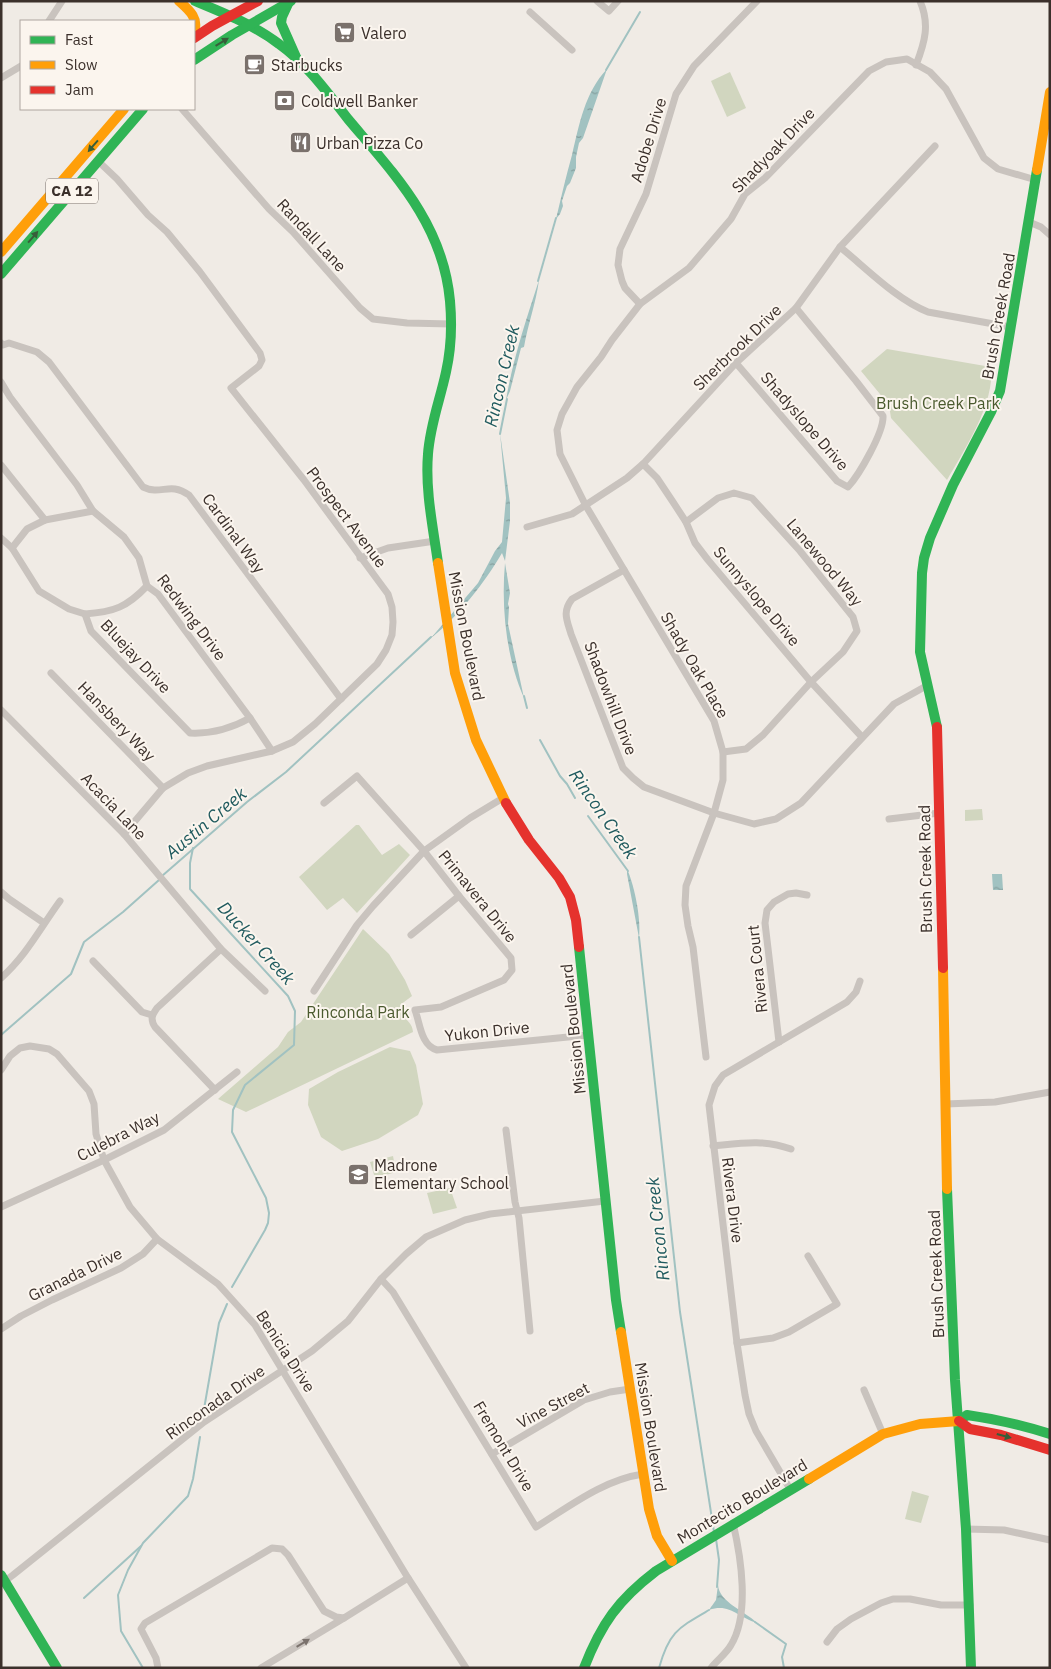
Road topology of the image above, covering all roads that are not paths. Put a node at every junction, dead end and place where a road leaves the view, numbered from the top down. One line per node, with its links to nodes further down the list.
1 (62, 1): 12 (street)
2 (179, 1): 14 (main road)
3 (195, 1): 11 (main road, Mission Boulevard)
4 (258, 1): 11 (main road)
5 (597, 1): 6 (street)
6 (618, 1)
7 (756, 1): 34 (street, Adobe Drive)
8 (920, 1): 19 (street)
9 (290, 2): 13 (main road); 17 (main road)
10 (530, 12): 16 (street)
11 (232, 15): 13 (main road, Mission Boulevard); 15 (main road)
12 (50, 20)
13 (250, 25): 17 (main road, Mission Boulevard); 18 (main road, one-way to 13)
14 (195, 29)
15 (195, 37)
16 (572, 50)
17 (296, 57): 36 (main road, Mission Boulevard)
18 (195, 59)
19 (916, 65): 28 (street, Shadyoak Drive); 34 (street, Shadyoak Drive)
20 (20, 67): 21 (street)
21 (1, 78)
22 (1050, 92): 28 (main road, Brush Creek Road)
23 (123, 110): 32 (main road, CA 12, one-way to 32)
24 (142, 110): 27 (main road, CA 12)
25 (183, 110): 36 (street, Randall Lane)
26 (936, 146): 31 (street, Sherbrook Drive)
27 (98, 161): 33 (main road, CA 12, one-way to 27); 51 (street, Prospect Avenue)
28 (1036, 180): 29 (main road, Brush Creek Road)
29 (1029, 222): 30 (street); 37 (main road, Brush Creek Road)
30 (1050, 235)
31 (840, 247): 35 (street, Sherbrook Drive); 37 (street)
32 (1, 252)
33 (1, 274)
34 (640, 304): 43 (street, Shadyoak Drive)
35 (796, 308): 39 (street, Sherbrook Drive); 39 (street, Shadyslope Drive)
36 (451, 324): 49 (main road, Mission Boulevard)
37 (1010, 327): 57 (main road, Brush Creek Road)
38 (2, 346): 58 (street, Cardinal Way)
39 (736, 363): 41 (street, Sherbrook Drive)
40 (1, 382): 44 (street, Redwing Drive)
41 (643, 464): 43 (street, Sherbrook Drive); 46 (street, Sunnyslope Drive)
42 (1, 465): 45 (street)
43 (586, 506): 47 (street, Sherbrook Drive); 52 (street, Shady Oak Place)
44 (93, 511): 45 (street); 53 (street, Redwing Drive)
45 (44, 520): 50 (street)
46 (686, 522): 56 (street, Sunnyslope Drive); 56 (street, Lanewood Way)
47 (527, 527)
48 (1, 538): 50 (street, Bluejay Drive)
49 (434, 541): 51 (street); 65 (main road, Mission Boulevard)
50 (12, 548): 54 (street, Bluejay Drive)
51 (360, 558): 58 (street, Prospect Avenue)
52 (624, 570): 63 (street, Shady Oak Place); 67 (street, Shadowhill Drive)
53 (147, 586): 54 (street); 60 (street, Redwing Drive)
54 (85, 614): 60 (street, Bluejay Drive)
55 (51, 673): 64 (street, Hansbery Way)
56 (811, 682): 61 (street, Sunnyslope Drive); 63 (street, Lanewood Way)
57 (928, 685): 61 (street, Shadowhill Drive); 68 (main road, Brush Creek Road)
58 (342, 699): 62 (street, Prospect Avenue)
59 (1, 710): 70 (street, Acacia Lane)
60 (250, 718): 62 (street, Redwing Drive)
61 (862, 737): 67 (street, Shadowhill Drive)
62 (272, 751): 64 (street, Prospect Avenue)
63 (724, 752): 67 (street, Shady Oak Place)
64 (163, 788): 70 (street, Prospect Avenue)
65 (502, 798): 71 (street); 86 (main road, Mission Boulevard)
66 (324, 803): 71 (street, Primavera Drive)
67 (714, 813): 88 (street, Shady Oak Place)
68 (939, 813): 69 (street); 93 (main road, Brush Creek Road)
69 (889, 819)
70 (124, 834): 78 (street, Acacia Lane)
71 (424, 851): 74 (street, Primavera Drive); 83 (street)
72 (1, 892): 76 (street)
73 (807, 895): 87 (street, Rivera Court)
74 (459, 896): 77 (street); 84 (street, Primavera Drive)
75 (60, 901): 76 (street)
76 (44, 923): 80 (street)
77 (411, 935)
78 (221, 949): 82 (street, Acacia Lane); 85 (street)
79 (93, 961): 85 (street)
80 (1, 978)
81 (860, 981): 87 (street, Rivera Drive)
82 (265, 991)
83 (314, 991)
84 (416, 1010): 86 (street, Yukon Drive)
85 (152, 1015): 91 (street)
86 (588, 1035): 98 (main road, Mission Boulevard)
87 (779, 1042): 95 (street, Rivera Drive)
88 (706, 1057)
89 (1, 1070): 97 (street, Benicia Drive)
90 (237, 1072): 91 (street, Culebra Way)
91 (215, 1090): 97 (street, Culebra Way)
92 (1050, 1092): 93 (street)
93 (946, 1104): 110 (main road, Brush Creek Road)
94 (506, 1130): 100 (street)
95 (713, 1146): 96 (street); 106 (street, Rivera Drive)
96 (791, 1149)
97 (104, 1160): 99 (street, Culebra Way); 101 (street, Benicia Drive)
98 (605, 1201): 100 (street, Rinconada Drive); 108 (main road, Mission Boulevard)
99 (1, 1207)
100 (517, 1210): 103 (street, Rinconada Drive); 105 (street)
101 (157, 1239): 104 (street, Granada Drive); 107 (street, Benicia Drive)
102 (808, 1256): 106 (street)
103 (381, 1279): 107 (street, Rinconada Drive); 114 (street, Fremont Drive)
104 (1, 1329)
105 (530, 1331)
106 (737, 1343): 116 (street, Rivera Drive)
107 (284, 1370): 121 (street, Rinconada Drive); 122 (street, Benicia Drive)
108 (630, 1389): 114 (street, Vine Street); 115 (main road, Mission Boulevard)
109 (864, 1390): 111 (street)
110 (959, 1421): 111 (main road, Montecito Boulevard); 112 (main road, Montecito Boulevard); 113 (main road, one-way to 113); 118 (main road, Brush Creek Road)
111 (883, 1434): 116 (main road, Montecito Boulevard)
112 (1050, 1434)
113 (1050, 1450)
114 (492, 1454): 115 (street, Fremont Drive)
115 (643, 1474): 120 (main road, Mission Boulevard)
116 (790, 1489): 117 (main road, Montecito Boulevard)
117 (734, 1523): 120 (main road, Montecito Boulevard); 131 (street)
118 (966, 1529): 119 (street); 123 (main road, Brush Creek Road)
119 (1050, 1540)
120 (672, 1561): 130 (main road, Montecito Boulevard)
121 (3, 1578): 126 (main road)
122 (408, 1578): 124 (street); 129 (street, Benicia Drive)
123 (970, 1605): 125 (street); 132 (main road, Brush Creek Road)
124 (344, 1618): 127 (street); 128 (street, one-way to 124)
125 (827, 1642)
126 (58, 1668)
127 (158, 1668)
128 (261, 1668)
129 (466, 1668)
130 (584, 1668)
131 (711, 1668)
132 (971, 1668)

